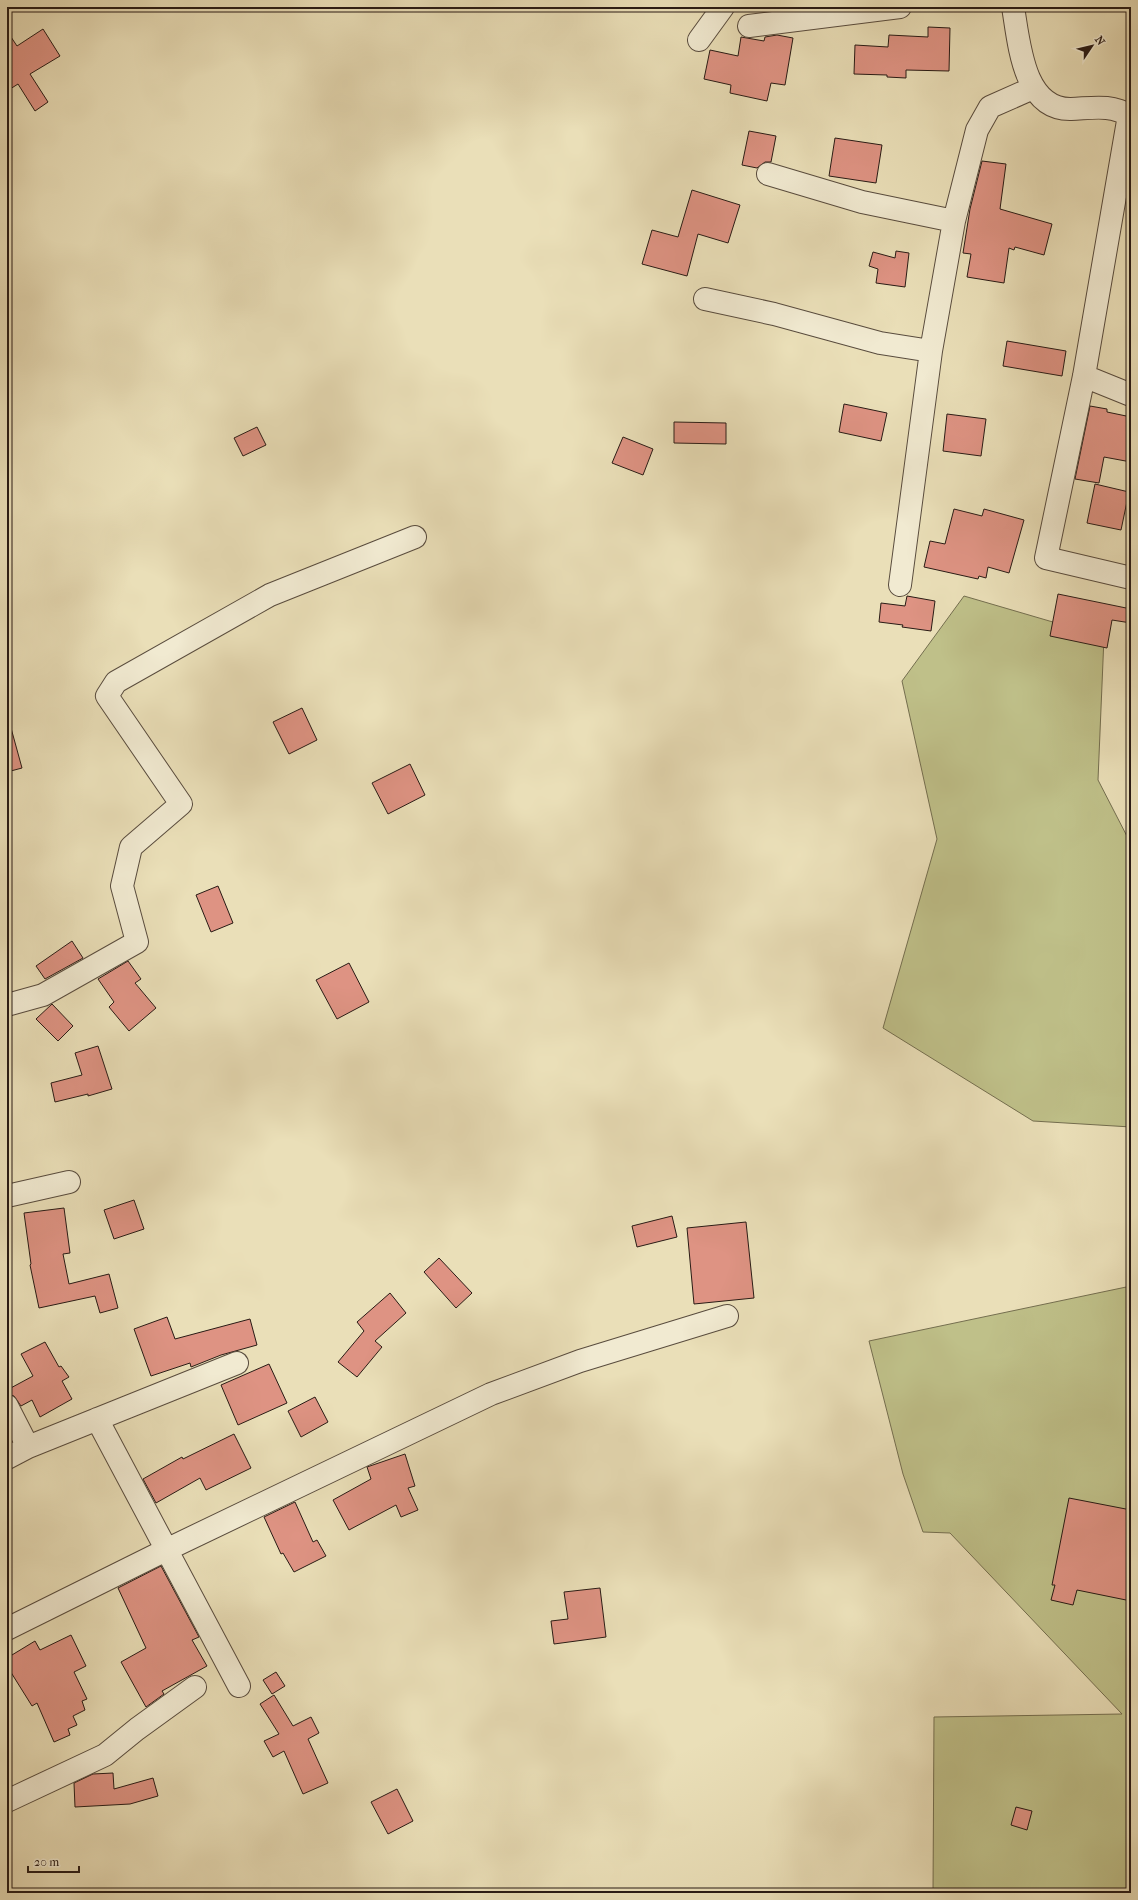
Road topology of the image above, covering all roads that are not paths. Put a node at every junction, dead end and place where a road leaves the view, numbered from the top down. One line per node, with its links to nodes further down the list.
1 (723, 7): 5 (street)
2 (900, 7): 4 (street)
3 (1014, 7): 6 (street)
4 (749, 26)
5 (699, 40)
6 (1033, 88): 7 (street); 9 (street)
7 (1130, 116): 12 (street)
8 (768, 174): 9 (street)
9 (954, 221): 11 (street)
10 (705, 299): 11 (street)
11 (931, 351): 16 (street)
12 (1084, 376): 13 (street); 15 (street)
13 (1131, 395)
14 (415, 537): 17 (street)
15 (1131, 578)
16 (900, 585)
17 (7, 1005)
18 (69, 1182): 19 (street)
19 (7, 1196)
20 (727, 1316): 26 (street)
21 (237, 1363): 23 (street)
22 (7, 1406): 24 (street)
23 (97, 1419): 24 (street); 26 (street)
24 (28, 1447): 25 (street)
25 (7, 1458)
26 (168, 1549): 27 (street); 28 (street)
27 (7, 1629)
28 (239, 1686)
29 (195, 1688): 30 (street)
30 (7, 1801)

